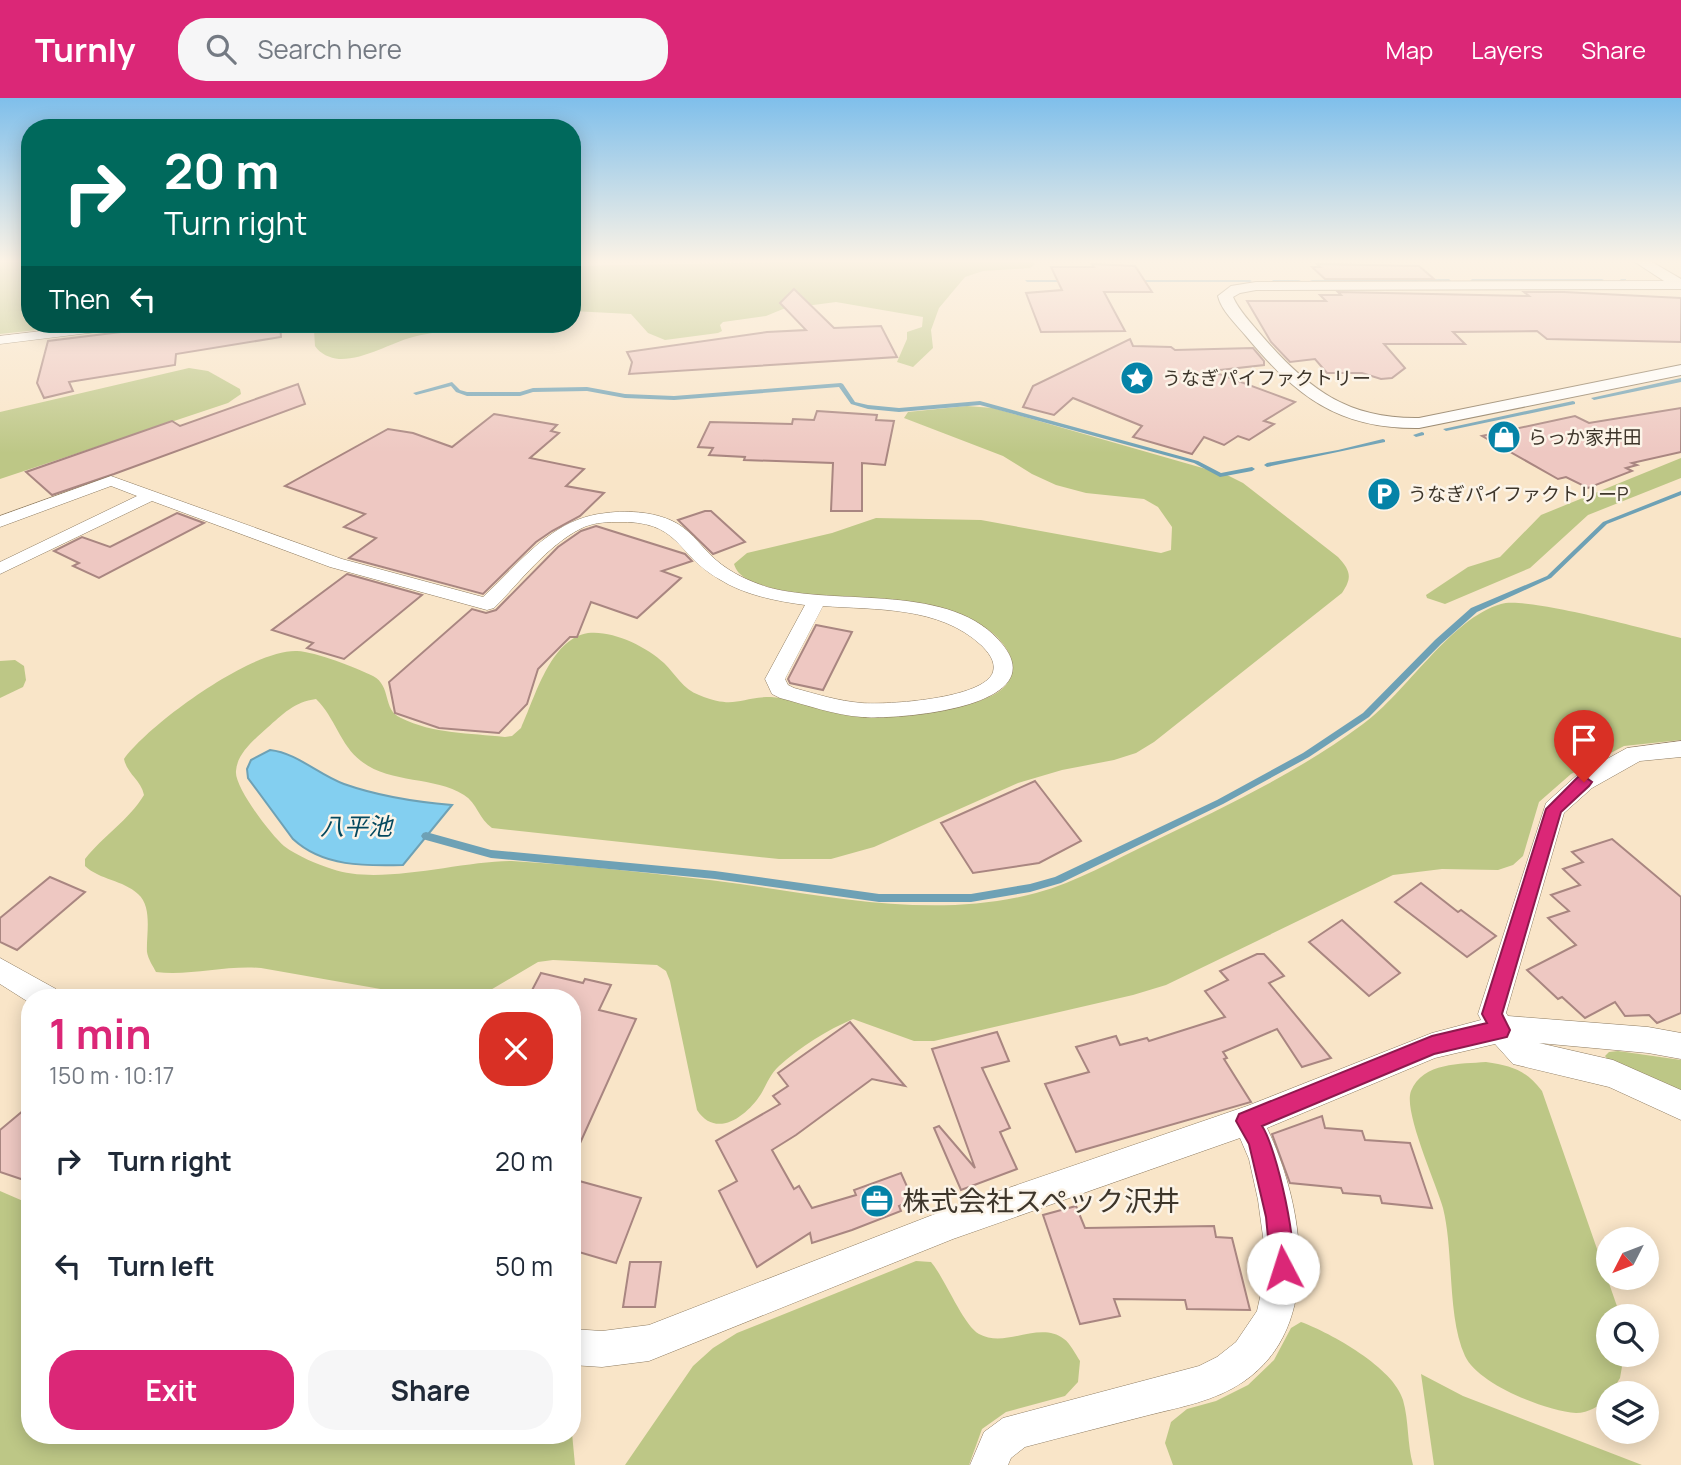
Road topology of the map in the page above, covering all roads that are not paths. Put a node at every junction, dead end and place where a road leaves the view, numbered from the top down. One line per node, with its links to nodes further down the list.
1 (1246, 326): 4 (street)
2 (56, 333): 3 (street)
3 (0, 340)
4 (1681, 370)
5 (150, 496): 6 (street); 7 (street); 8 (street)
6 (0, 522)
7 (0, 569)
8 (817, 600): 8 (street)
9 (1681, 749): 12 (street)
10 (0, 970): 11 (street)
11 (31, 989)
12 (1500, 1030): 13 (street); 14 (street); 15 (street)
13 (1681, 1046)
14 (1681, 1105)
15 (1247, 1121): 16 (street); 17 (street)
16 (581, 1348)
17 (989, 1465)

